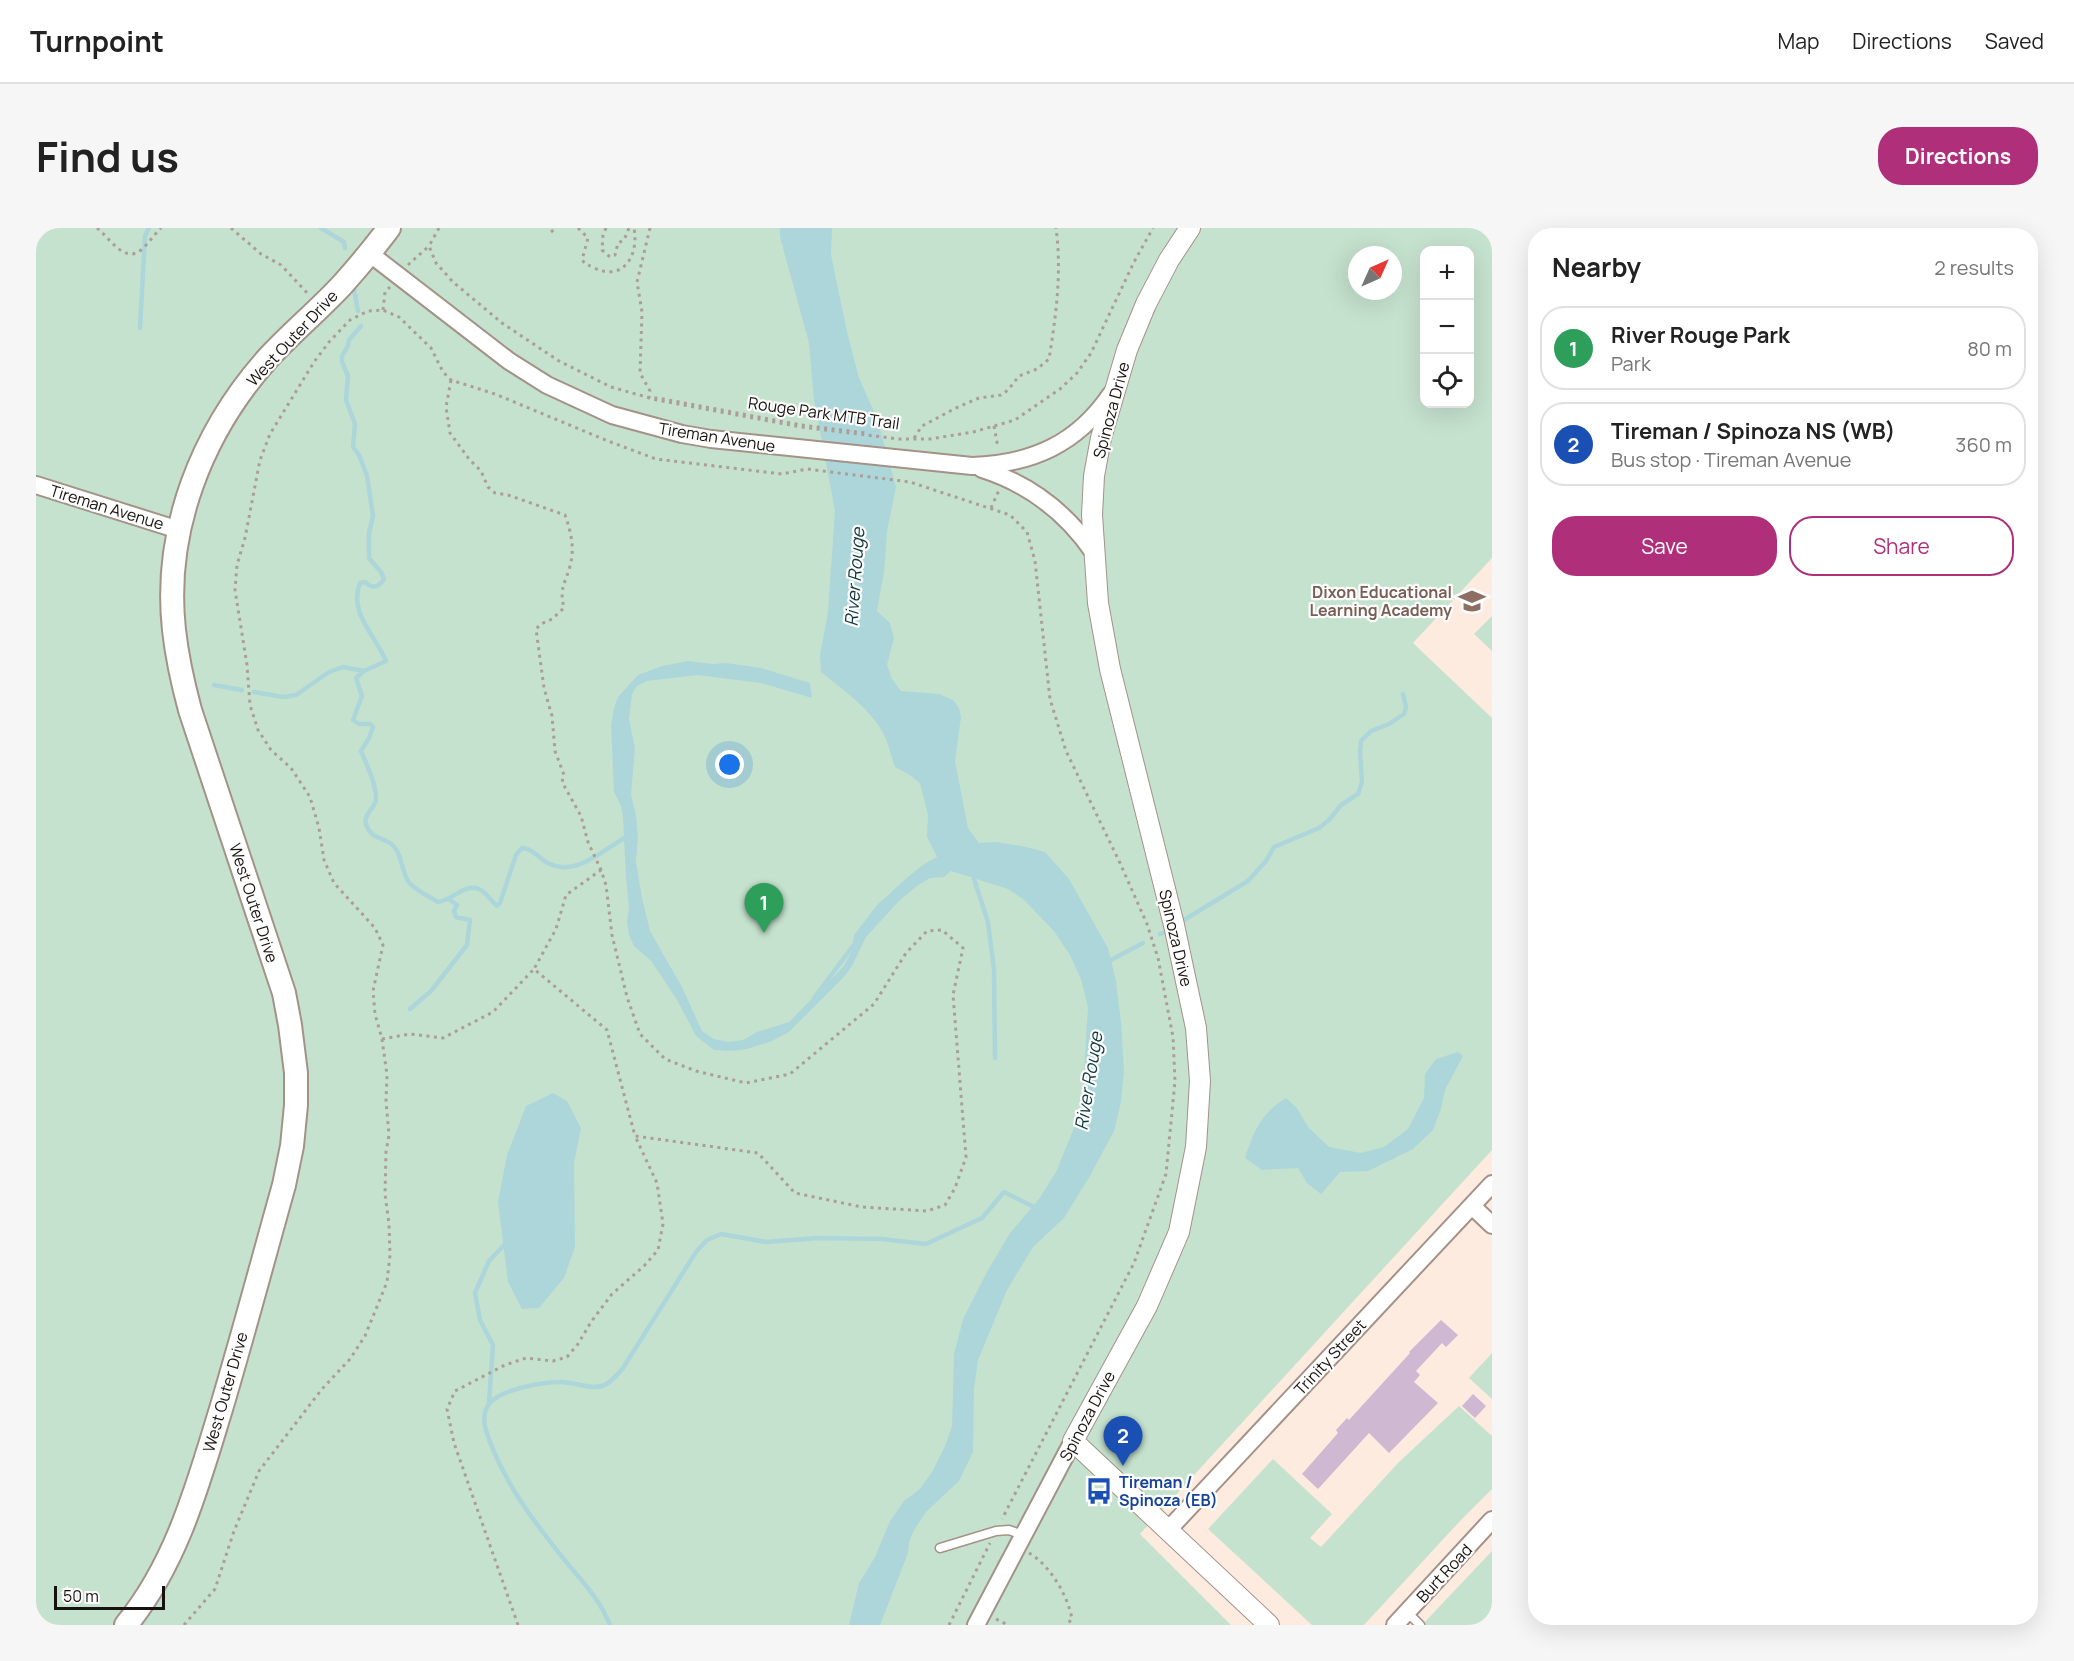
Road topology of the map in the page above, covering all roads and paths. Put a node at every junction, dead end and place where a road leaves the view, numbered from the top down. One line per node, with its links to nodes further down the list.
1 (97, 228): 2 (path)
2 (161, 228)
3 (231, 228): 20 (path)
4 (389, 228): 17 (main road, West Outer Drive)
5 (439, 228): 16 (path)
6 (556, 228): 15 (path)
7 (578, 228): 10 (path)
8 (606, 228): 9 (path)
9 (629, 228)
10 (634, 228)
11 (650, 228): 24 (path)
12 (1056, 228): 25 (path, Rouge Park MTB Trail)
13 (1153, 228): 25 (path)
14 (1190, 228): 23 (street, Spinoza Drive)
15 (551, 232)
16 (429, 246): 18 (path); 24 (path)
17 (369, 253): 20 (main road, West Outer Drive); 26 (street, Tireman Avenue)
18 (415, 257)
19 (386, 292): 21 (path)
20 (318, 309): 28 (main road, West Outer Drive)
21 (383, 310): 22 (path); 32 (path)
22 (451, 380): 30 (path); 40 (path)
23 (1115, 388): 26 (street); 29 (street, Spinoza Drive)
24 (649, 398): 25 (path)
25 (915, 438)
26 (972, 466): 29 (street)
27 (36, 485): 28 (street, Tireman Avenue)
28 (179, 530): 44 (main road, West Outer Drive)
29 (1094, 553): 37 (street, Spinoza Drive)
30 (601, 870): 31 (path); 33 (path)
31 (534, 969): 32 (path); 33 (path)
32 (382, 1039): 45 (path)
33 (635, 1136): 46 (path)
34 (1492, 1184): 35 (street, Trinity Street)
35 (1472, 1206): 36 (street); 39 (street, Trinity Street)
36 (1492, 1225)
37 (1073, 1441): 39 (street); 41 (street, Spinoza Drive)
38 (1492, 1520): 43 (street, Burt Road)
39 (1168, 1530): 50 (street)
40 (996, 1531): 41 (lane); 42 (lane); 47 (path)
41 (1020, 1541): 48 (street, Spinoza Drive); 49 (path)
42 (939, 1548)
43 (1407, 1612): 51 (street, Burt Road); 52 (lane)
44 (126, 1625)
45 (184, 1625)
46 (518, 1625)
47 (949, 1625)
48 (976, 1625)
49 (1066, 1625)
50 (1269, 1625)
51 (1395, 1625)
52 (1420, 1625)

